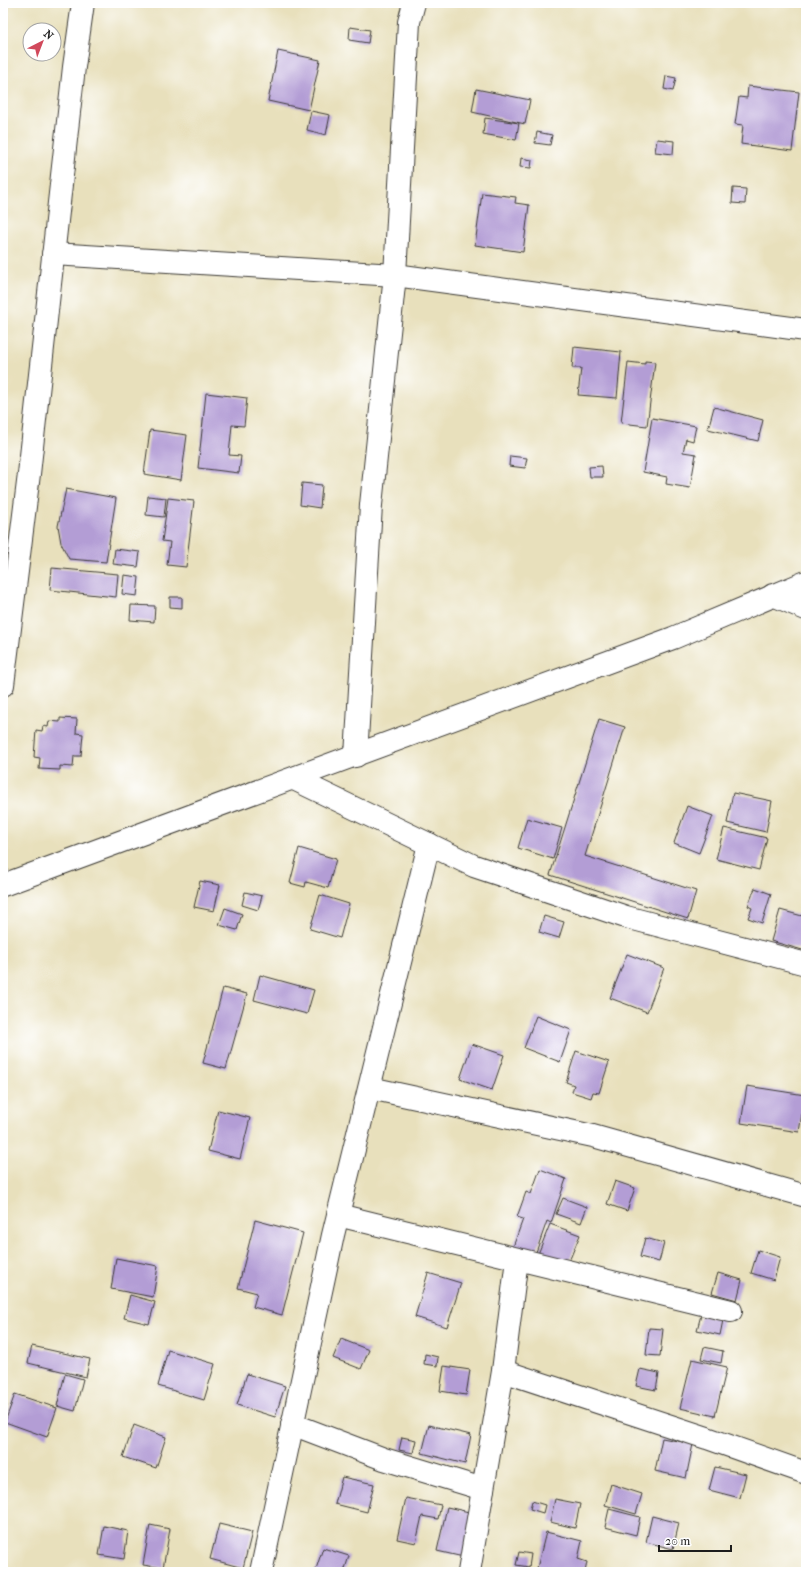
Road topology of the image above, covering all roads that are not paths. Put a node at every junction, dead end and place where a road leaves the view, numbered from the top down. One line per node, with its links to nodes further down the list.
1 (83, 3): 3 (street)
2 (414, 3): 4 (street)
3 (53, 254): 4 (street); 9 (street)
4 (395, 275): 5 (street); 10 (street)
5 (806, 330)
6 (806, 582): 7 (street)
7 (773, 595): 8 (street); 10 (street)
8 (806, 609)
9 (3, 685)
10 (356, 756): 11 (street)
11 (294, 779): 12 (street); 13 (street)
12 (429, 844): 14 (street); 15 (street)
13 (3, 885)
14 (806, 964)
15 (370, 1088): 16 (street); 17 (street)
16 (806, 1196)
17 (338, 1215): 18 (street); 21 (street)
18 (518, 1259): 19 (street); 20 (street)
19 (731, 1311)
20 (503, 1371): 22 (street); 23 (street)
21 (292, 1424): 23 (street); 24 (street)
22 (806, 1473)
23 (483, 1489): 25 (street)
24 (260, 1572)
25 (469, 1572)

